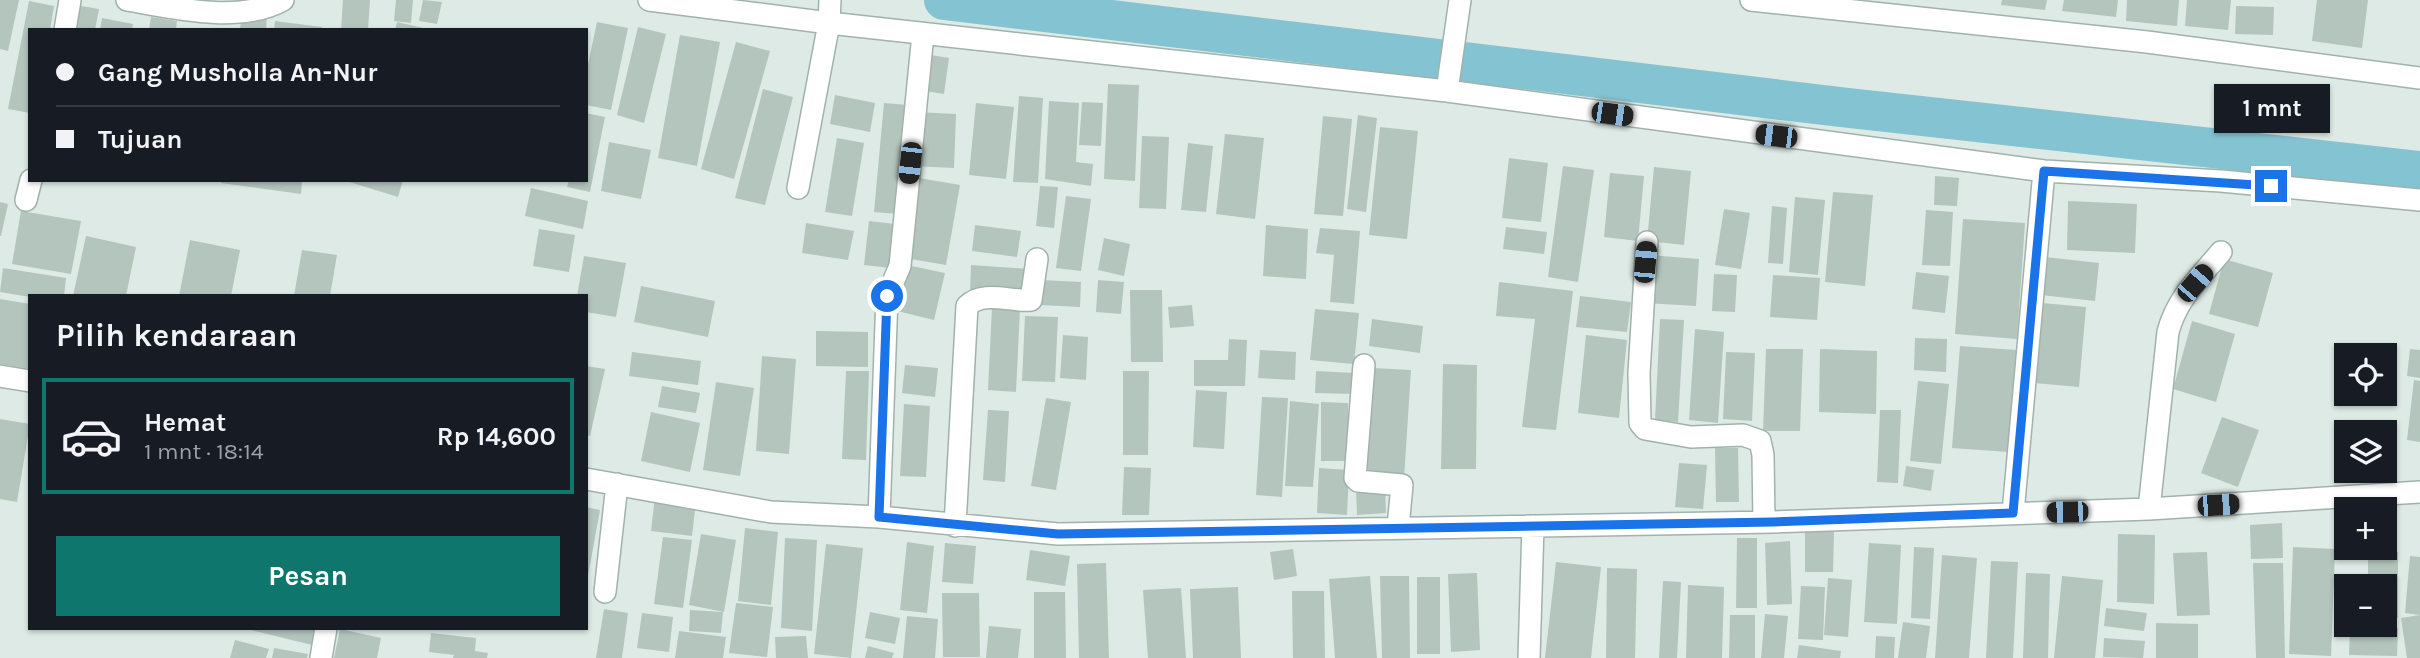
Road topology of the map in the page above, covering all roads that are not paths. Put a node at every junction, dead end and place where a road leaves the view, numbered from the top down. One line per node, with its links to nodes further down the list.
1 (70, 0): 8 (street)
2 (127, 0): 3 (street)
3 (283, 0)
4 (649, 0): 7 (street)
5 (1460, 0): 11 (street)
6 (1751, 0): 10 (street)
7 (829, 10): 9 (street); 13 (street)
8 (65, 28)
9 (923, 34): 11 (street); 26 (street)
10 (2420, 78)
11 (1448, 86): 12 (street)
12 (2044, 171): 14 (street); 25 (street)
13 (797, 188)
14 (2420, 200)
15 (1647, 242): 27 (street)
16 (2221, 252): 24 (street)
17 (1037, 260): 28 (street)
18 (1364, 365): 30 (street)
19 (0, 376): 20 (street)
20 (28, 381)
21 (588, 479): 22 (street)
22 (617, 484): 26 (street); 31 (street)
23 (2420, 492): 24 (street)
24 (2149, 509): 25 (street)
25 (2013, 513): 27 (street)
26 (879, 517): 28 (street)
27 (1764, 522): 29 (street)
28 (955, 526): 30 (street)
29 (1532, 526): 30 (street); 34 (street)
30 (1398, 527)
31 (605, 592)
32 (326, 630): 33 (street)
33 (321, 658)
34 (1529, 658)

